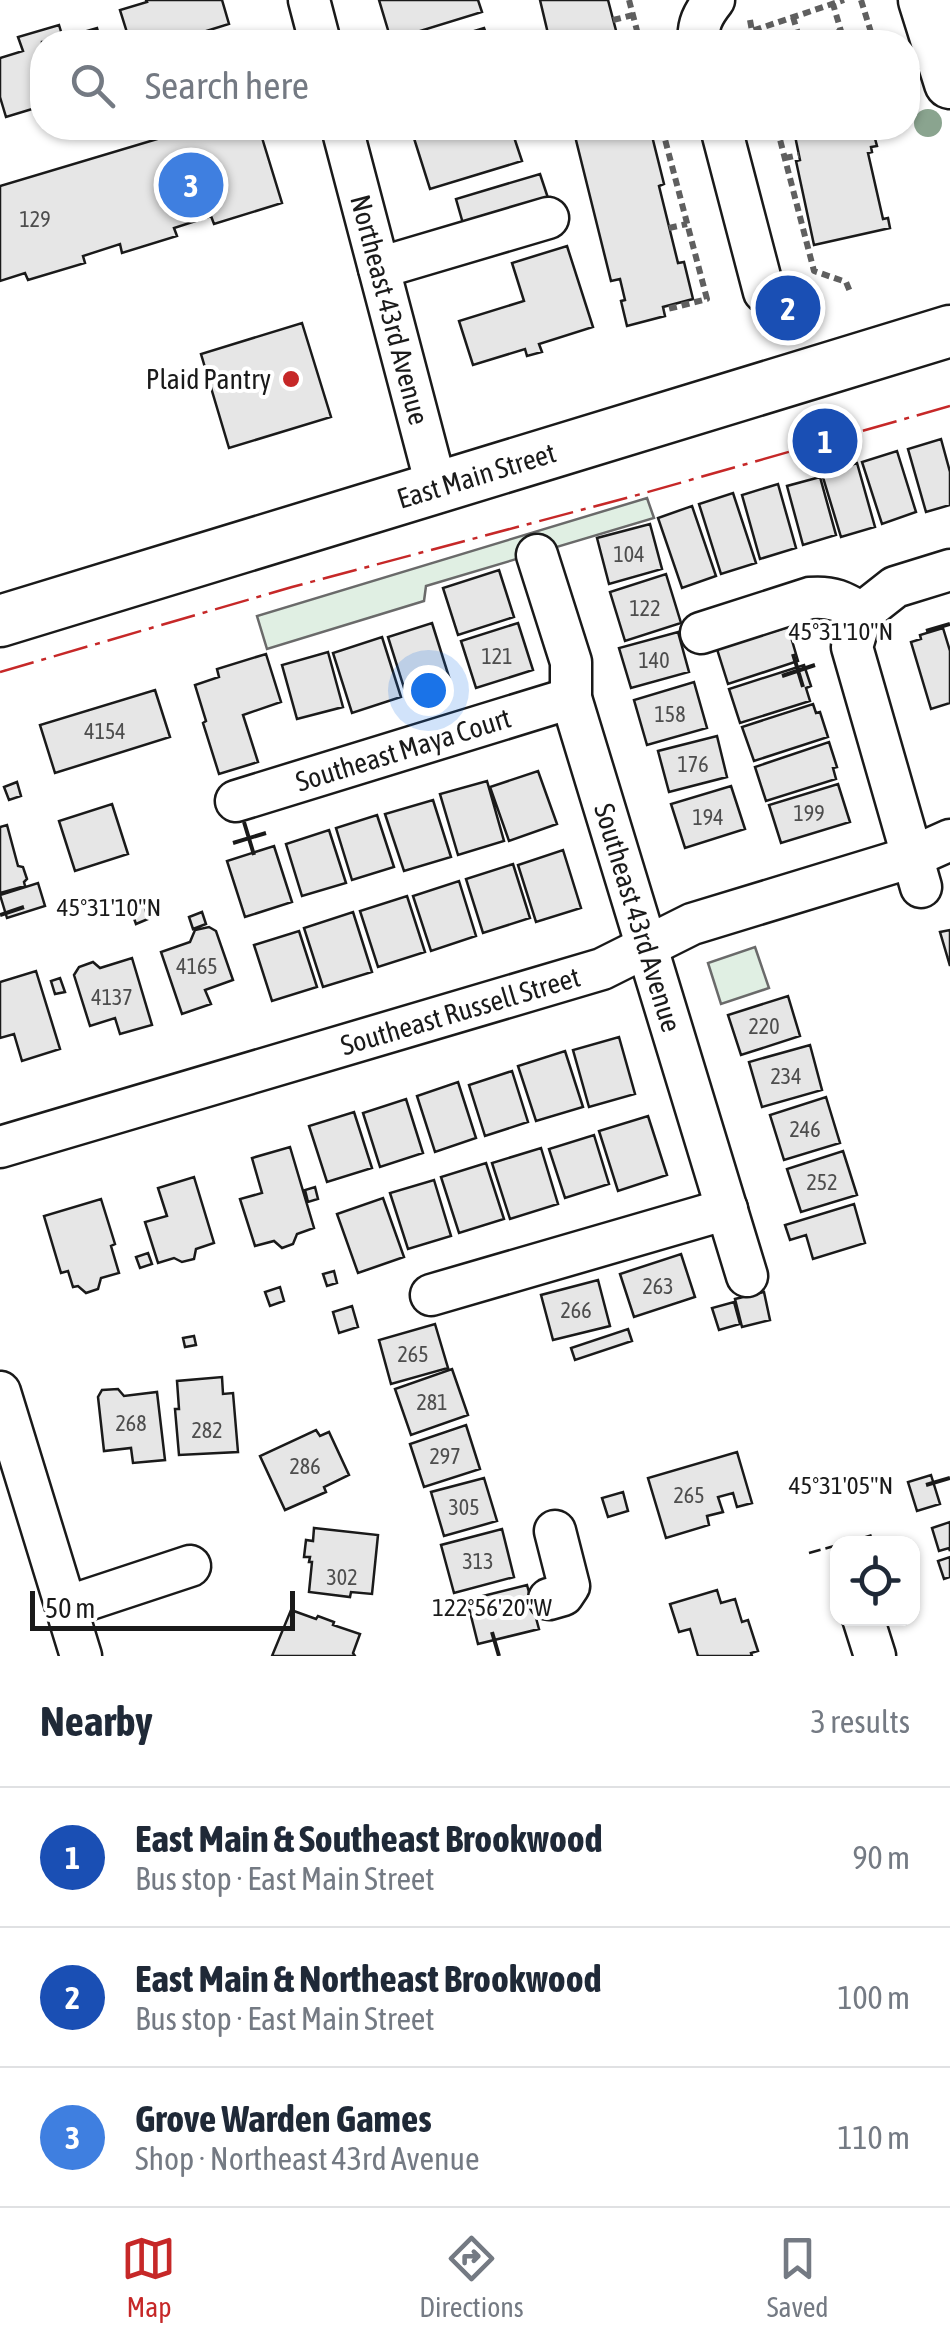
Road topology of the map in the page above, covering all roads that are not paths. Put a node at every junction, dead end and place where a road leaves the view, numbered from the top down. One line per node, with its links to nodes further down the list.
1 (308, 0): 4 (street)
2 (714, 0): 5 (street)
3 (924, 0): 6 (main road)
4 (317, 30)
5 (698, 30)
6 (950, 82)
7 (345, 140): 10 (street, Northeast 43rd Avenue)
8 (724, 140): 11 (street)
9 (548, 218): 10 (street)
10 (379, 268): 13 (street, Northeast 43rd Avenue)
11 (764, 292)
12 (950, 331): 13 (main road, East Main Street)
13 (437, 489): 17 (main road, East Main Street)
14 (538, 555): 19 (street, Southeast 43rd Avenue)
15 (950, 570): 16 (street)
16 (862, 613): 18 (street); 22 (street)
17 (0, 622)
18 (701, 633)
19 (571, 698): 20 (street, Southeast Maya Court); 23 (street, Southeast 43rd Avenue)
20 (236, 801)
21 (950, 840): 22 (street, Southeast Russell Street)
22 (916, 872): 23 (street, Southeast Russell Street)
23 (646, 945): 24 (street, Southeast Russell Street); 25 (street, Southeast 43rd Avenue)
24 (0, 1147)
25 (727, 1208): 26 (street, Southeast 43rd Avenue); 27 (street)
26 (748, 1276)
27 (430, 1296)
28 (0, 1392): 32 (street)
29 (556, 1532): 31 (street)
30 (190, 1566): 32 (street)
31 (549, 1599)
32 (66, 1607): 34 (street)
33 (865, 1626): 35 (street)
34 (81, 1656)
35 (874, 1656)

